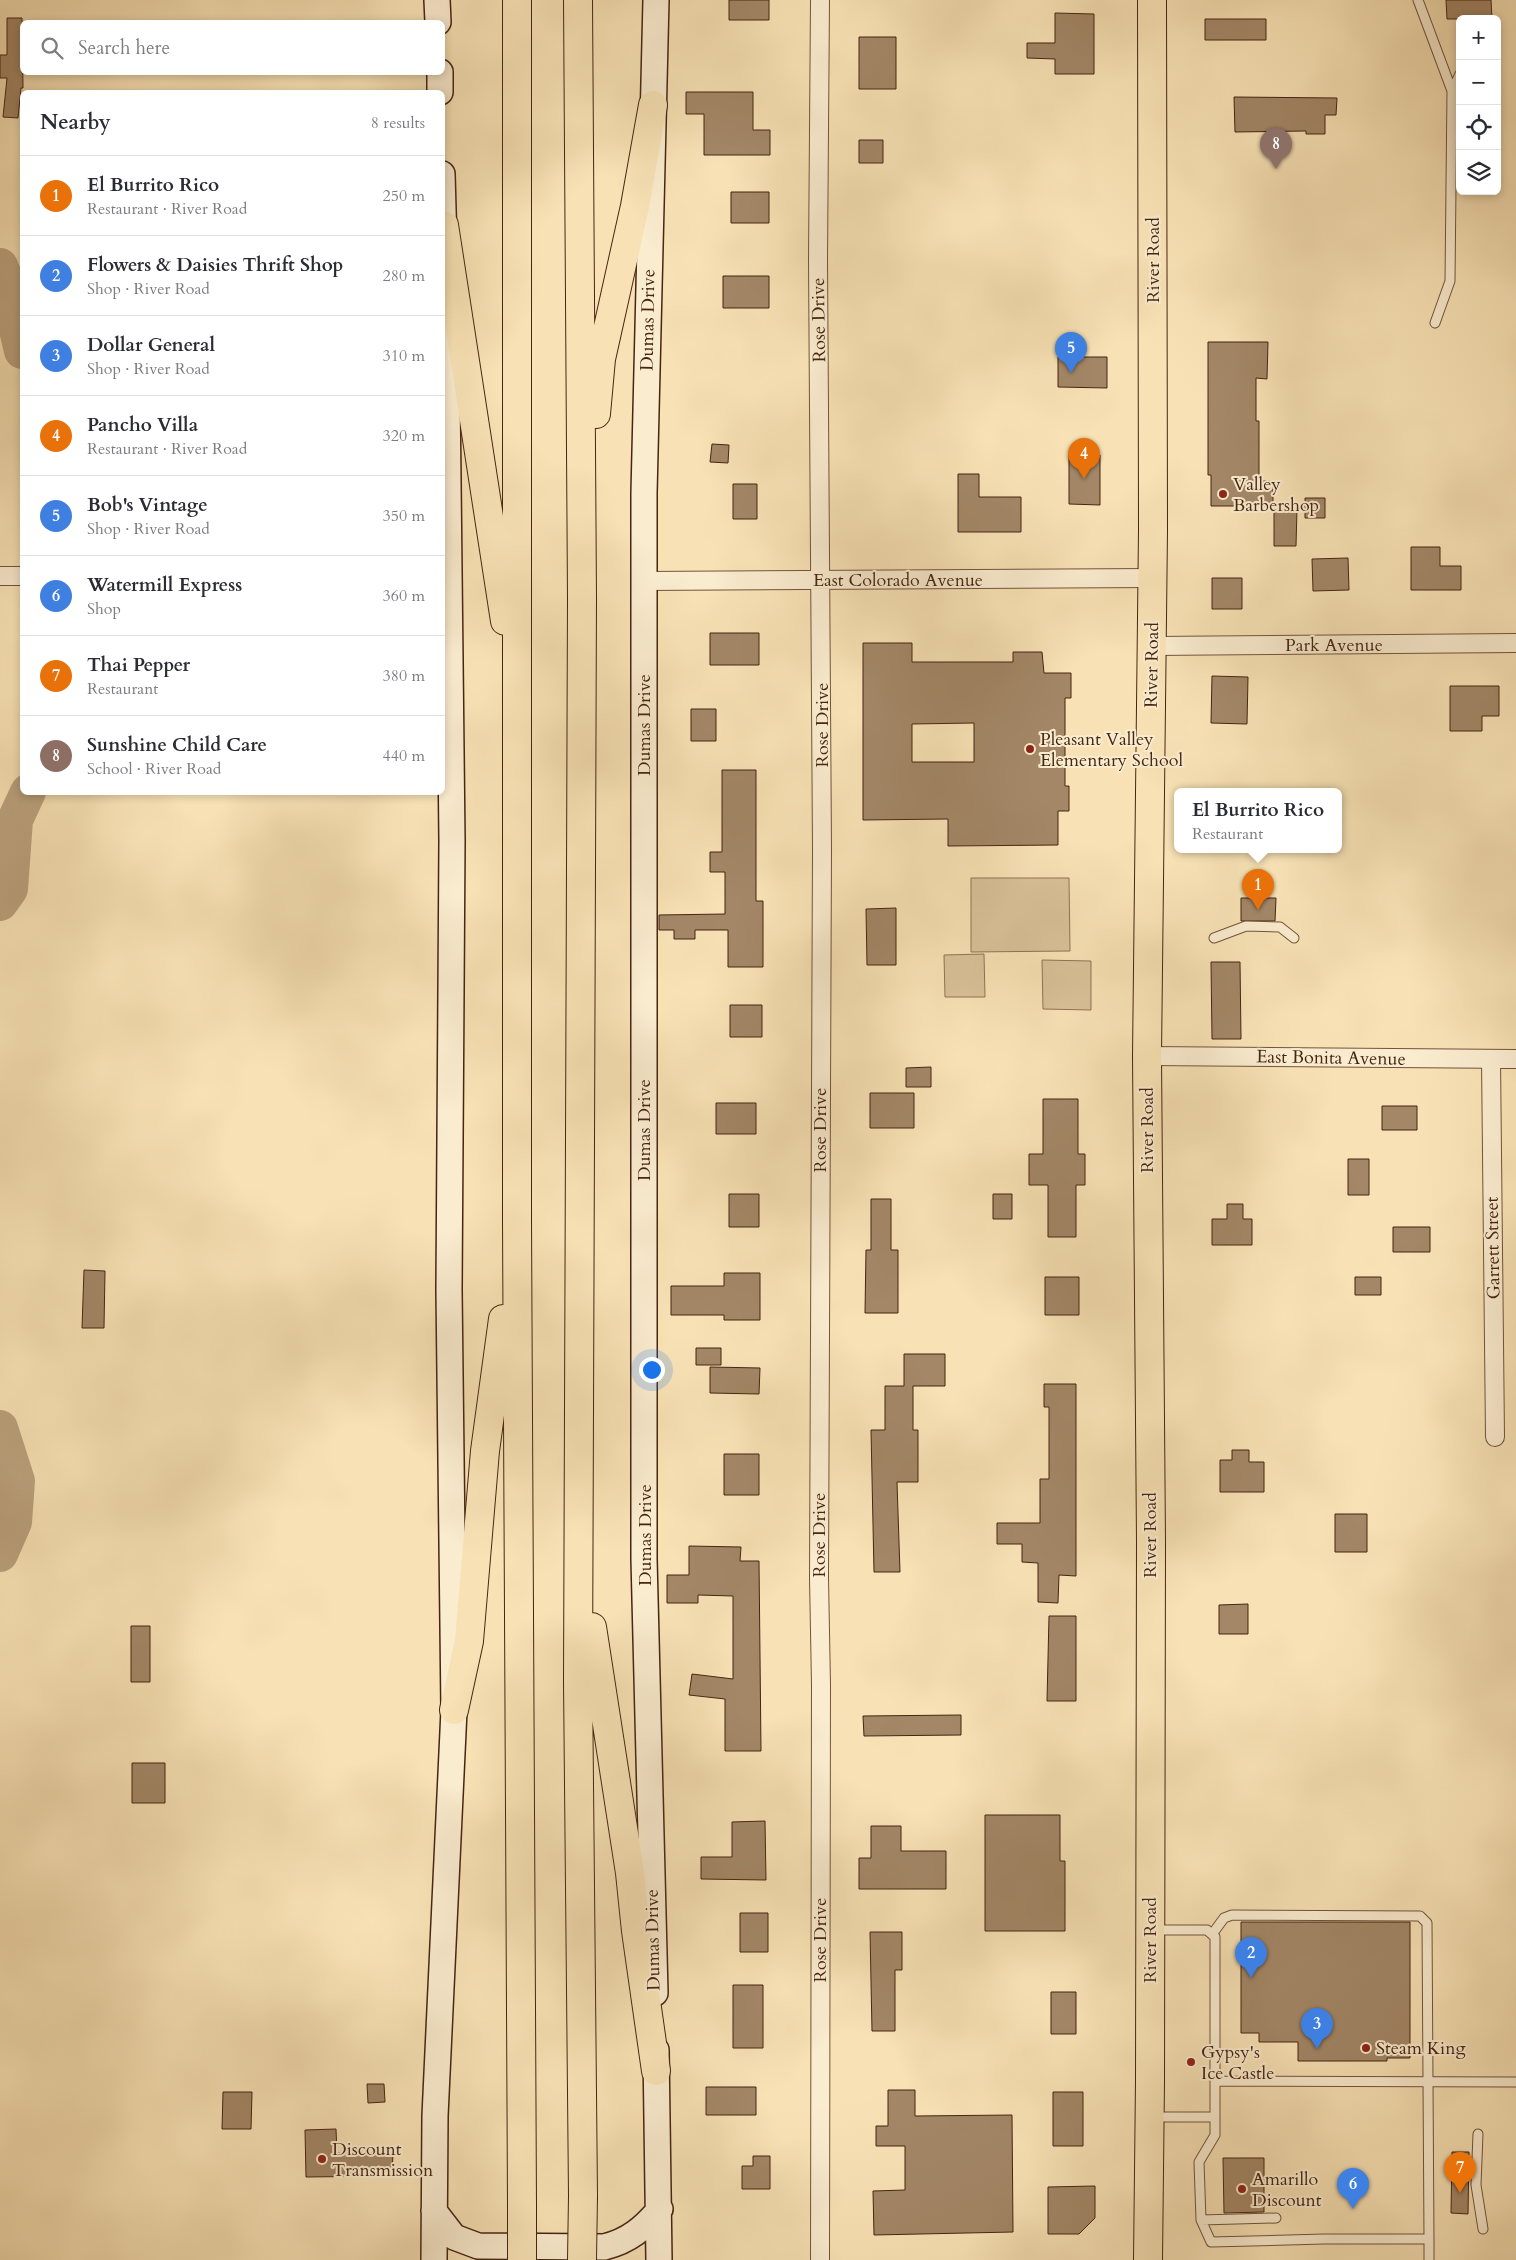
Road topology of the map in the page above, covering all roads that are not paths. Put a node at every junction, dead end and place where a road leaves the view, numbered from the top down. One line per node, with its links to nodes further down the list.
1 (437, 0): 8 (main road)
2 (517, 0): 26 (main road)
3 (578, 0): 23 (main road)
4 (656, 0): 13 (main road, Dumas Drive)
5 (820, 0): 21 (street, Rose Drive)
6 (1152, 0): 20 (main road, River Road)
7 (1418, 0): 12 (lane)
8 (438, 20)
9 (440, 75): 11 (main road)
10 (1456, 82): 12 (lane)
11 (440, 90)
12 (1452, 90): 16 (lane)
13 (653, 105): 22 (main road, Dumas Drive); 23 (main road)
14 (445, 245): 26 (main road)
15 (445, 269): 17 (main road)
16 (1436, 323)
17 (445, 572): 35 (main road)
18 (0, 576): 19 (street)
19 (20, 576)
20 (1152, 578): 21 (street, East Colorado Avenue); 25 (main road, River Road)
21 (820, 580): 22 (street, East Colorado Avenue); 55 (street, Rose Drive)
22 (644, 581): 38 (main road, Dumas Drive)
23 (582, 598): 34 (main road)
24 (1516, 643): 25 (street, Park Avenue)
25 (1152, 646): 29 (main road, River Road)
26 (518, 700): 32 (main road)
27 (1214, 938): 28 (lane)
28 (1294, 938)
29 (1146, 1056): 30 (street, East Bonita Avenue); 36 (main road, River Road)
30 (1490, 1059): 31 (street, East Bonita Avenue); 33 (street, Garrett Street)
31 (1516, 1059)
32 (517, 1221): 35 (main road); 52 (main road, bridge)
33 (1495, 1437)
34 (579, 1548): 38 (main road); 53 (main road, bridge)
35 (454, 1710): 46 (main road)
36 (1150, 1930): 37 (lane); 42 (main road, River Road)
37 (1213, 1933): 39 (lane); 40 (lane)
38 (656, 2071): 45 (main road, Dumas Drive)
39 (1215, 2081): 40 (lane); 43 (lane)
40 (1427, 2082): 41 (lane); 50 (lane)
41 (1516, 2082)
42 (1150, 2118): 43 (lane); 56 (main road, River Road)
43 (1215, 2118): 48 (lane)
44 (1478, 2134): 49 (lane)
45 (660, 2209): 46 (main road); 54 (main road, Dumas Drive)
46 (434, 2211): 51 (main road)
47 (1276, 2218): 48 (lane)
48 (1201, 2220): 50 (lane)
49 (1483, 2229)
50 (1429, 2239): 57 (lane)
51 (434, 2260)
52 (522, 2260)
53 (582, 2260)
54 (659, 2260)
55 (820, 2260)
56 (1148, 2260)
57 (1429, 2260)

